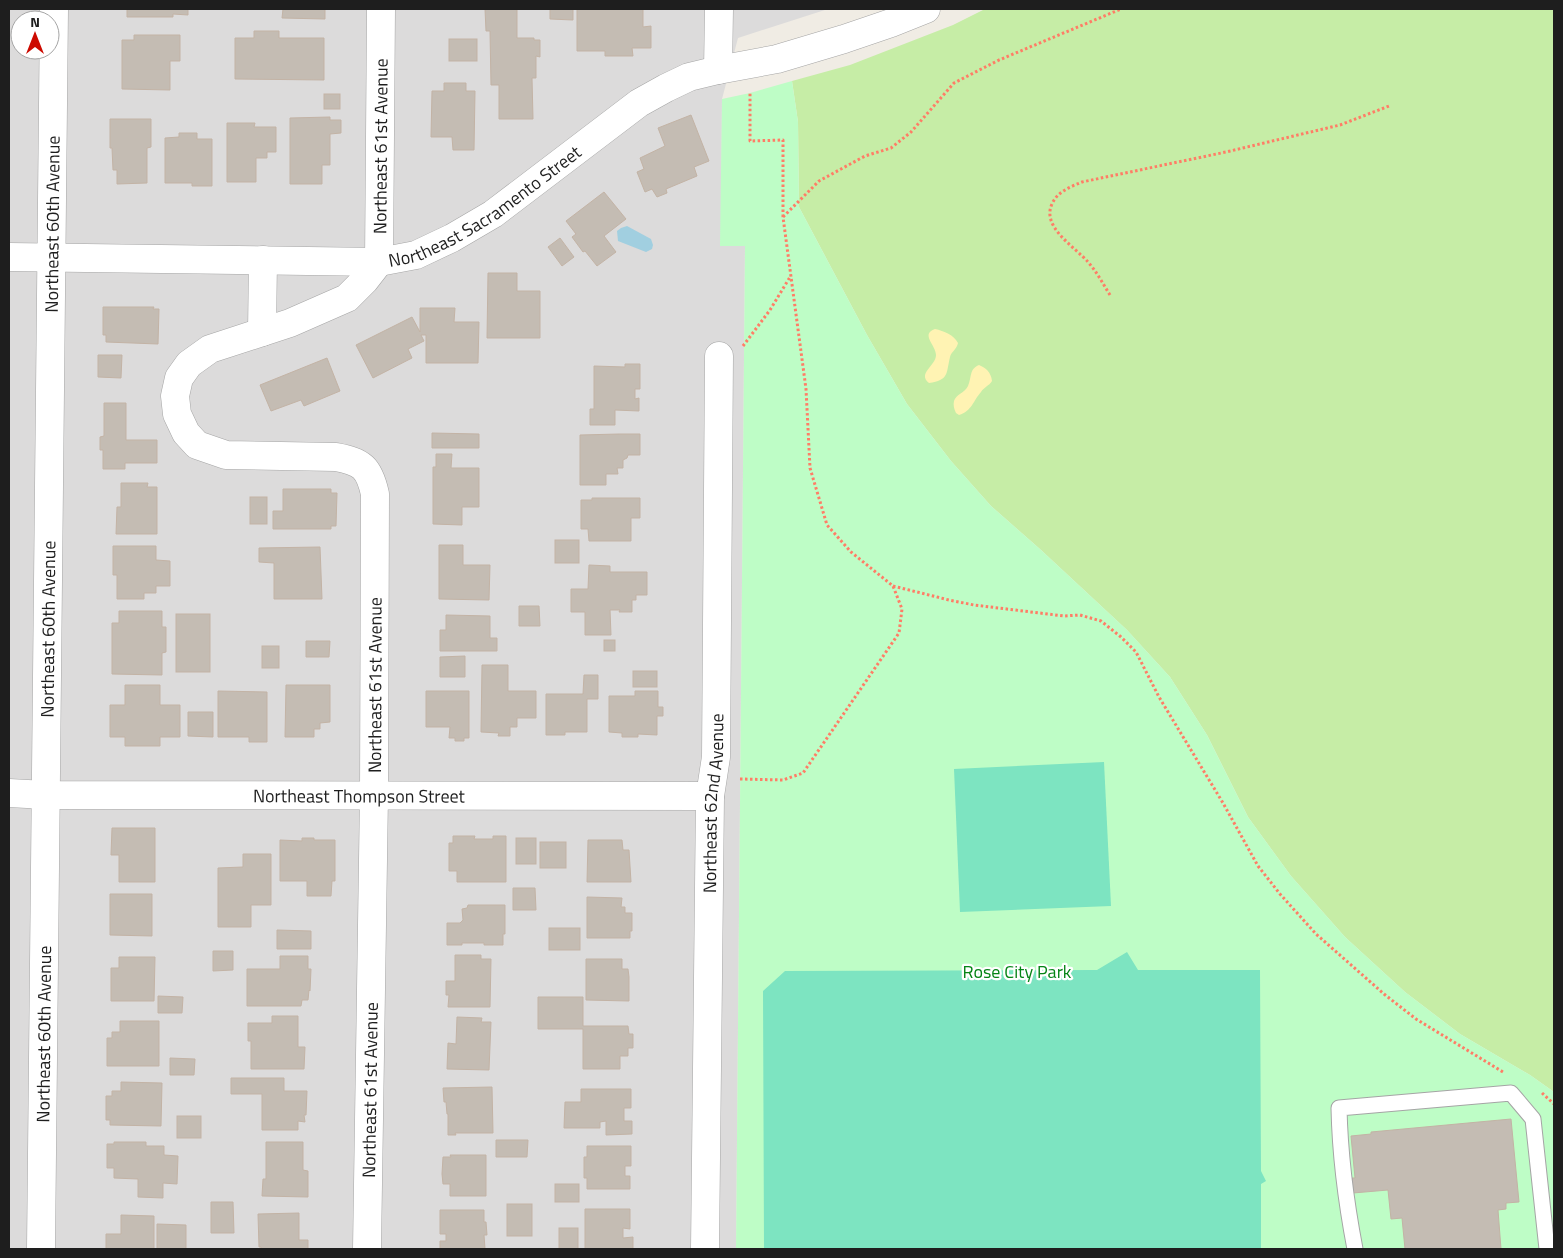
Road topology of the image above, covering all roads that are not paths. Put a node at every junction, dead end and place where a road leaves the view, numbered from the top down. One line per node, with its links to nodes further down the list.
1 (54, 9): 7 (street, Northeast 60th Avenue)
2 (381, 9): 9 (street, Northeast 61st Avenue)
3 (719, 9): 5 (street)
4 (926, 9): 5 (street, Northeast Sacramento Street)
5 (718, 70): 9 (street, Northeast Sacramento Street)
6 (9, 257): 7 (street, Northeast Sacramento Street)
7 (51, 258): 8 (street, Northeast Sacramento Street); 13 (street, Northeast 60th Avenue)
8 (263, 260): 9 (street, Northeast Sacramento Street); 10 (street)
9 (379, 262): 10 (street, Northeast 61st Avenue)
10 (262, 332): 14 (street, Northeast 61st Avenue)
11 (719, 356): 15 (street, Northeast 62nd Avenue)
12 (9, 793): 13 (street, Northeast Thompson Street)
13 (46, 794): 14 (street, Northeast Thompson Street); 16 (street, Northeast 60th Avenue)
14 (374, 796): 15 (street, Northeast Thompson Street); 17 (street, Northeast 61st Avenue)
15 (710, 796): 18 (street, Northeast 62nd Avenue)
16 (41, 1249)
17 (367, 1249)
18 (706, 1249)
19 (1355, 1249): 20 (lane)
20 (1547, 1249)

